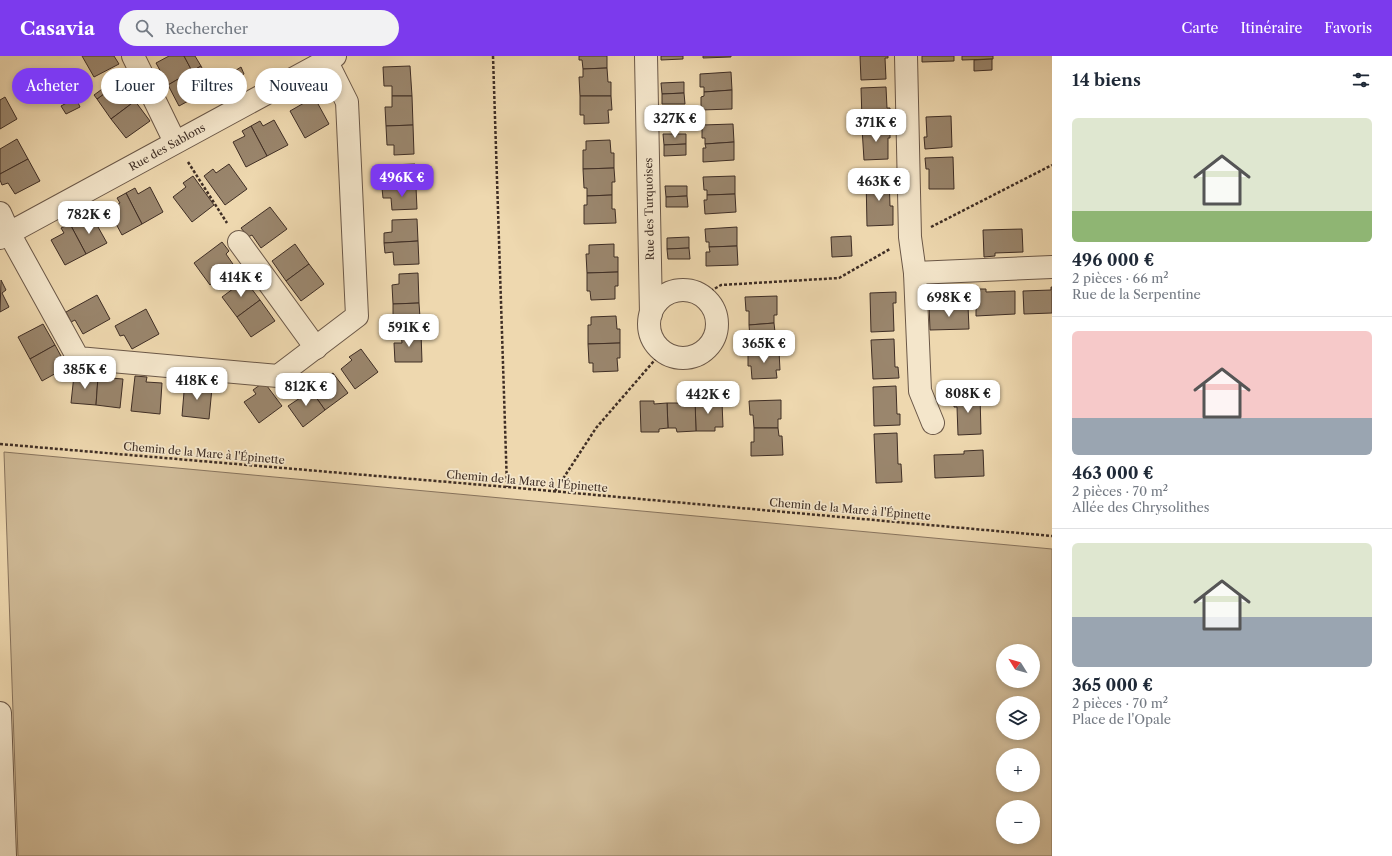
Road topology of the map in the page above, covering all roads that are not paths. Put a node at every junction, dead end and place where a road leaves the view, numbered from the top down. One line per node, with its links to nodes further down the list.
1 (133, 56): 5 (street)
2 (646, 56): 11 (street, Rue des Turquoises)
3 (906, 56): 10 (street)
4 (328, 57): 5 (street, Rue des Sablons); 12 (street)
5 (175, 142): 7 (street, Rue des Sablons)
6 (0, 213): 7 (street)
7 (5, 236): 12 (street)
8 (239, 242): 12 (street)
9 (1052, 267): 10 (street)
10 (915, 273): 13 (street)
11 (650, 314): 11 (street)
12 (316, 348)
13 (933, 423)
14 (0, 713): 15 (street)
15 (5, 856)

